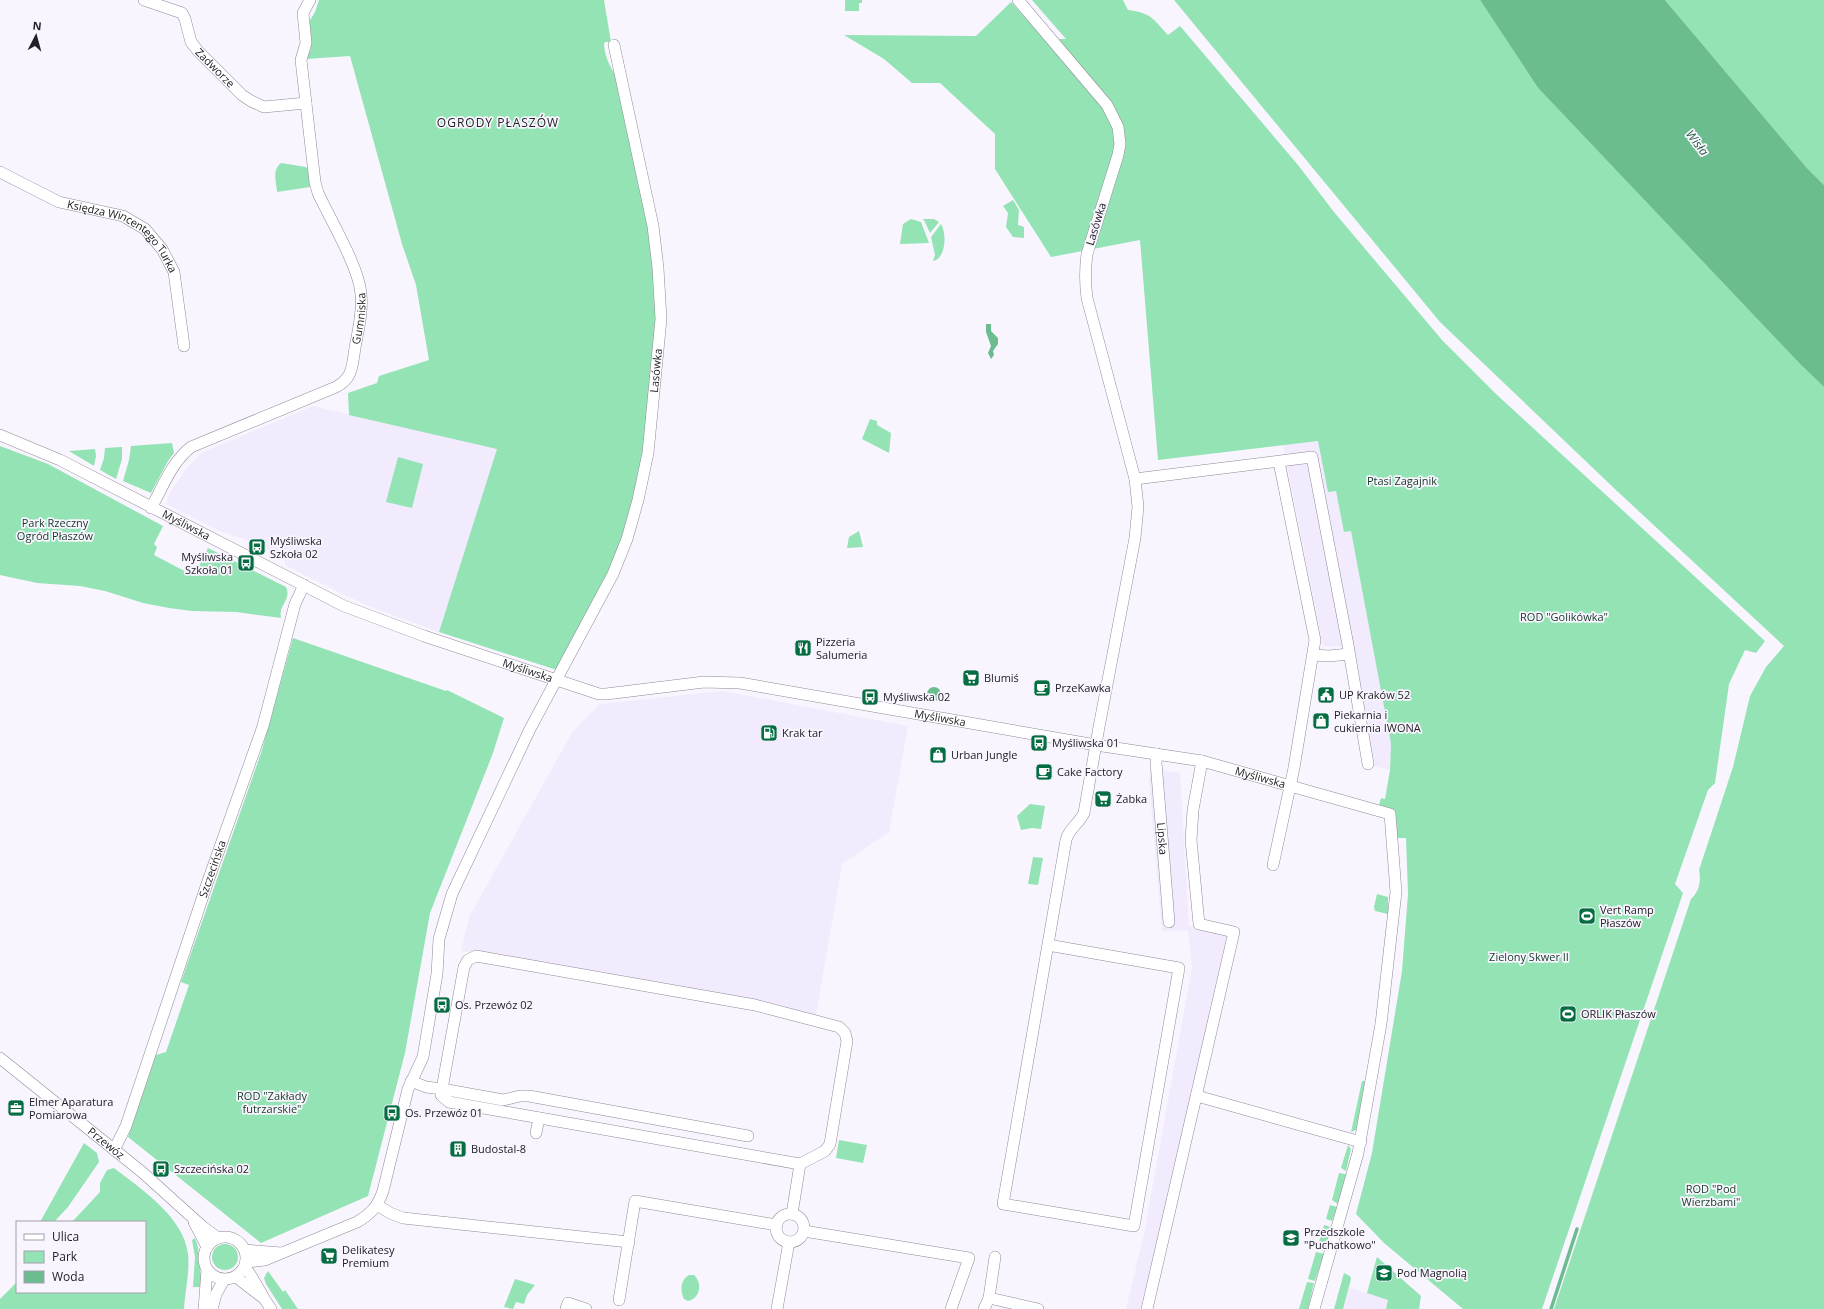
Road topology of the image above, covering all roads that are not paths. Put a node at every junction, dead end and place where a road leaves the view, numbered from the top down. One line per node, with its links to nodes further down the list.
1 (144, 0): 5 (street, Zadworze)
2 (310, 0): 5 (street, Gumniska)
3 (1018, 0): 10 (street, Lasówka)
4 (614, 45): 15 (street, Lasówka)
5 (306, 104): 11 (street, Gumniska)
6 (0, 172): 7 (street, Księdza Wincentego Turka)
7 (184, 346)
8 (0, 435): 11 (street, Myśliwska)
9 (1279, 462): 10 (street); 13 (street); 14 (street)
10 (1135, 479): 16 (street)
11 (152, 508): 12 (street, Myśliwska)
12 (304, 585): 15 (street, Myśliwska); 34 (street, Szczecińska)
13 (1349, 654): 14 (street); 19 (street)
14 (1313, 655): 20 (street)
15 (556, 680): 16 (street, Myśliwska); 25 (street, Lasówka)
16 (1096, 746): 17 (street, Myśliwska); 23 (street)
17 (1157, 754): 18 (street, Myśliwska); 22 (street, Lipska)
18 (1202, 761): 20 (street, Myśliwska); 27 (street)
19 (1368, 764)
20 (1290, 786): 21 (street); 32 (street, Myśliwska)
21 (1273, 865)
22 (1169, 922)
23 (1048, 946): 23 (street)
24 (0, 1058): 34 (street, Przewóz)
25 (411, 1081): 26 (street); 36 (street, Lasówka)
26 (442, 1089): 28 (street); 29 (street); 35 (street)
27 (1197, 1096): 32 (street); 64 (street)
28 (539, 1118): 30 (street); 33 (street)
29 (686, 1125): 31 (street); 33 (street)
30 (536, 1133)
31 (748, 1136)
32 (1361, 1142): 65 (street)
33 (683, 1144): 35 (street)
34 (114, 1150): 38 (street, Przewóz)
35 (800, 1164): 37 (street)
36 (378, 1205): 42 (street); 46 (street)
37 (792, 1214): 39 (street); 40 (street)
38 (192, 1216): 41 (street, Przewóz); 44 (street, Przewóz)
39 (777, 1225): 42 (street); 43 (street)
40 (804, 1231): 43 (street); 61 (street)
41 (218, 1238): 44 (street); 45 (street)
42 (629, 1242): 54 (street)
43 (788, 1242): 60 (street)
44 (207, 1247): 49 (street)
45 (245, 1250): 46 (street); 48 (street)
46 (283, 1253): 48 (street)
47 (995, 1257): 53 (street)
48 (246, 1264): 50 (street); 52 (street)
49 (207, 1270): 51 (street); 55 (street)
50 (236, 1277): 51 (street); 52 (street)
51 (224, 1280): 56 (street)
52 (263, 1298): 57 (street)
53 (989, 1298): 62 (street); 63 (street)
54 (619, 1300)
55 (204, 1309)
56 (212, 1309)
57 (271, 1309)
58 (566, 1309): 59 (street)
59 (586, 1309)
60 (777, 1309)
61 (951, 1309)
62 (984, 1309)
63 (1038, 1309)
64 (1147, 1309)
65 (1314, 1309)

